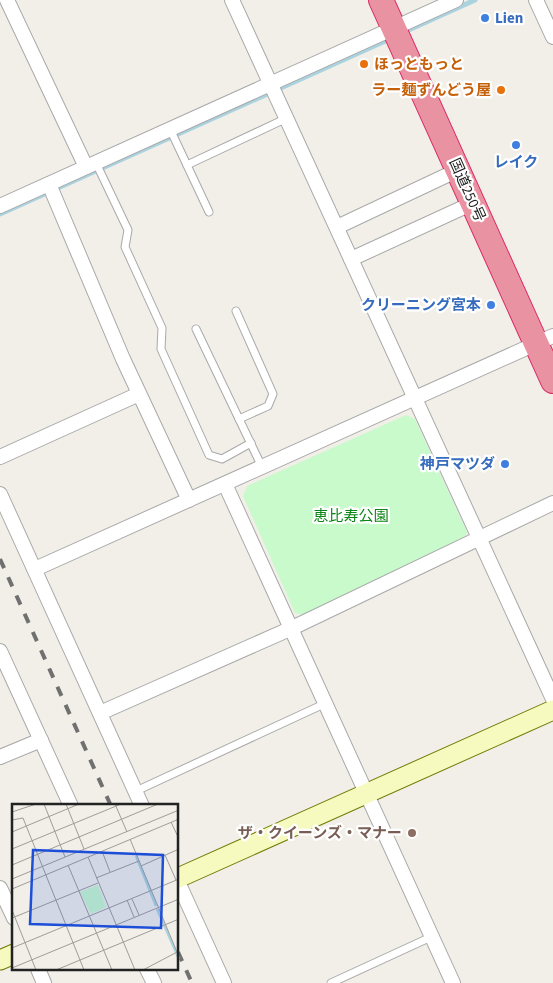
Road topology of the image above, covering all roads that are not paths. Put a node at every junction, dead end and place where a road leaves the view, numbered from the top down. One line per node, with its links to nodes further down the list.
1 (7, 0): 11 (street)
2 (232, 0): 8 (street)
3 (381, 0): 6 (highway, 国道250号)
4 (456, 0): 6 (street)
5 (536, 0): 7 (street)
6 (394, 28): 8 (street); 13 (highway, 国道250号)
7 (553, 37)
8 (271, 84): 9 (street); 10 (street)
9 (287, 118): 12 (lane); 18 (street)
10 (170, 129): 11 (street); 12 (lane)
11 (91, 165): 14 (street); 27 (lane)
12 (187, 165): 17 (lane)
13 (458, 170): 15 (highway, 国道250号); 18 (street)
14 (49, 184): 16 (street); 24 (street)
15 (473, 203): 19 (street); 22 (highway, 国道250号)
16 (0, 206)
17 (210, 212)
18 (337, 227): 19 (street)
19 (352, 260): 25 (street)
20 (236, 311): 26 (lane)
21 (196, 329): 26 (lane)
22 (545, 340): 23 (highway, 国道250号); 25 (street)
23 (553, 380)
24 (139, 394): 28 (street); 32 (street)
25 (415, 398): 29 (street); 34 (street)
26 (239, 420): 27 (lane)
27 (251, 443): 29 (lane)
28 (0, 457)
29 (262, 467): 30 (street)
30 (225, 484): 32 (street); 36 (street)
31 (0, 494): 35 (street)
32 (189, 500): 35 (street)
33 (553, 503): 34 (street)
34 (479, 538): 36 (street); 38 (street)
35 (35, 569): 41 (street)
36 (292, 628): 39 (street); 41 (street)
37 (0, 651): 42 (street)
38 (553, 699)
39 (324, 704): 44 (lane); 45 (street)
40 (553, 710): 45 (street)
41 (100, 713): 44 (street)
42 (41, 740): 43 (street); 46 (street)
43 (0, 758)
44 (136, 791): 47 (street)
45 (367, 794): 48 (street); 52 (street)
46 (70, 804)
47 (141, 804)
48 (179, 880)
49 (179, 882): 59 (street)
50 (0, 888): 51 (street)
51 (12, 914)
52 (431, 937): 60 (lane); 61 (street)
53 (12, 955): 54 (street)
54 (0, 960)
55 (38, 970): 57 (street)
56 (148, 970): 58 (street)
57 (44, 983)
58 (154, 983)
59 (224, 983)
60 (331, 983)
61 (453, 983)

